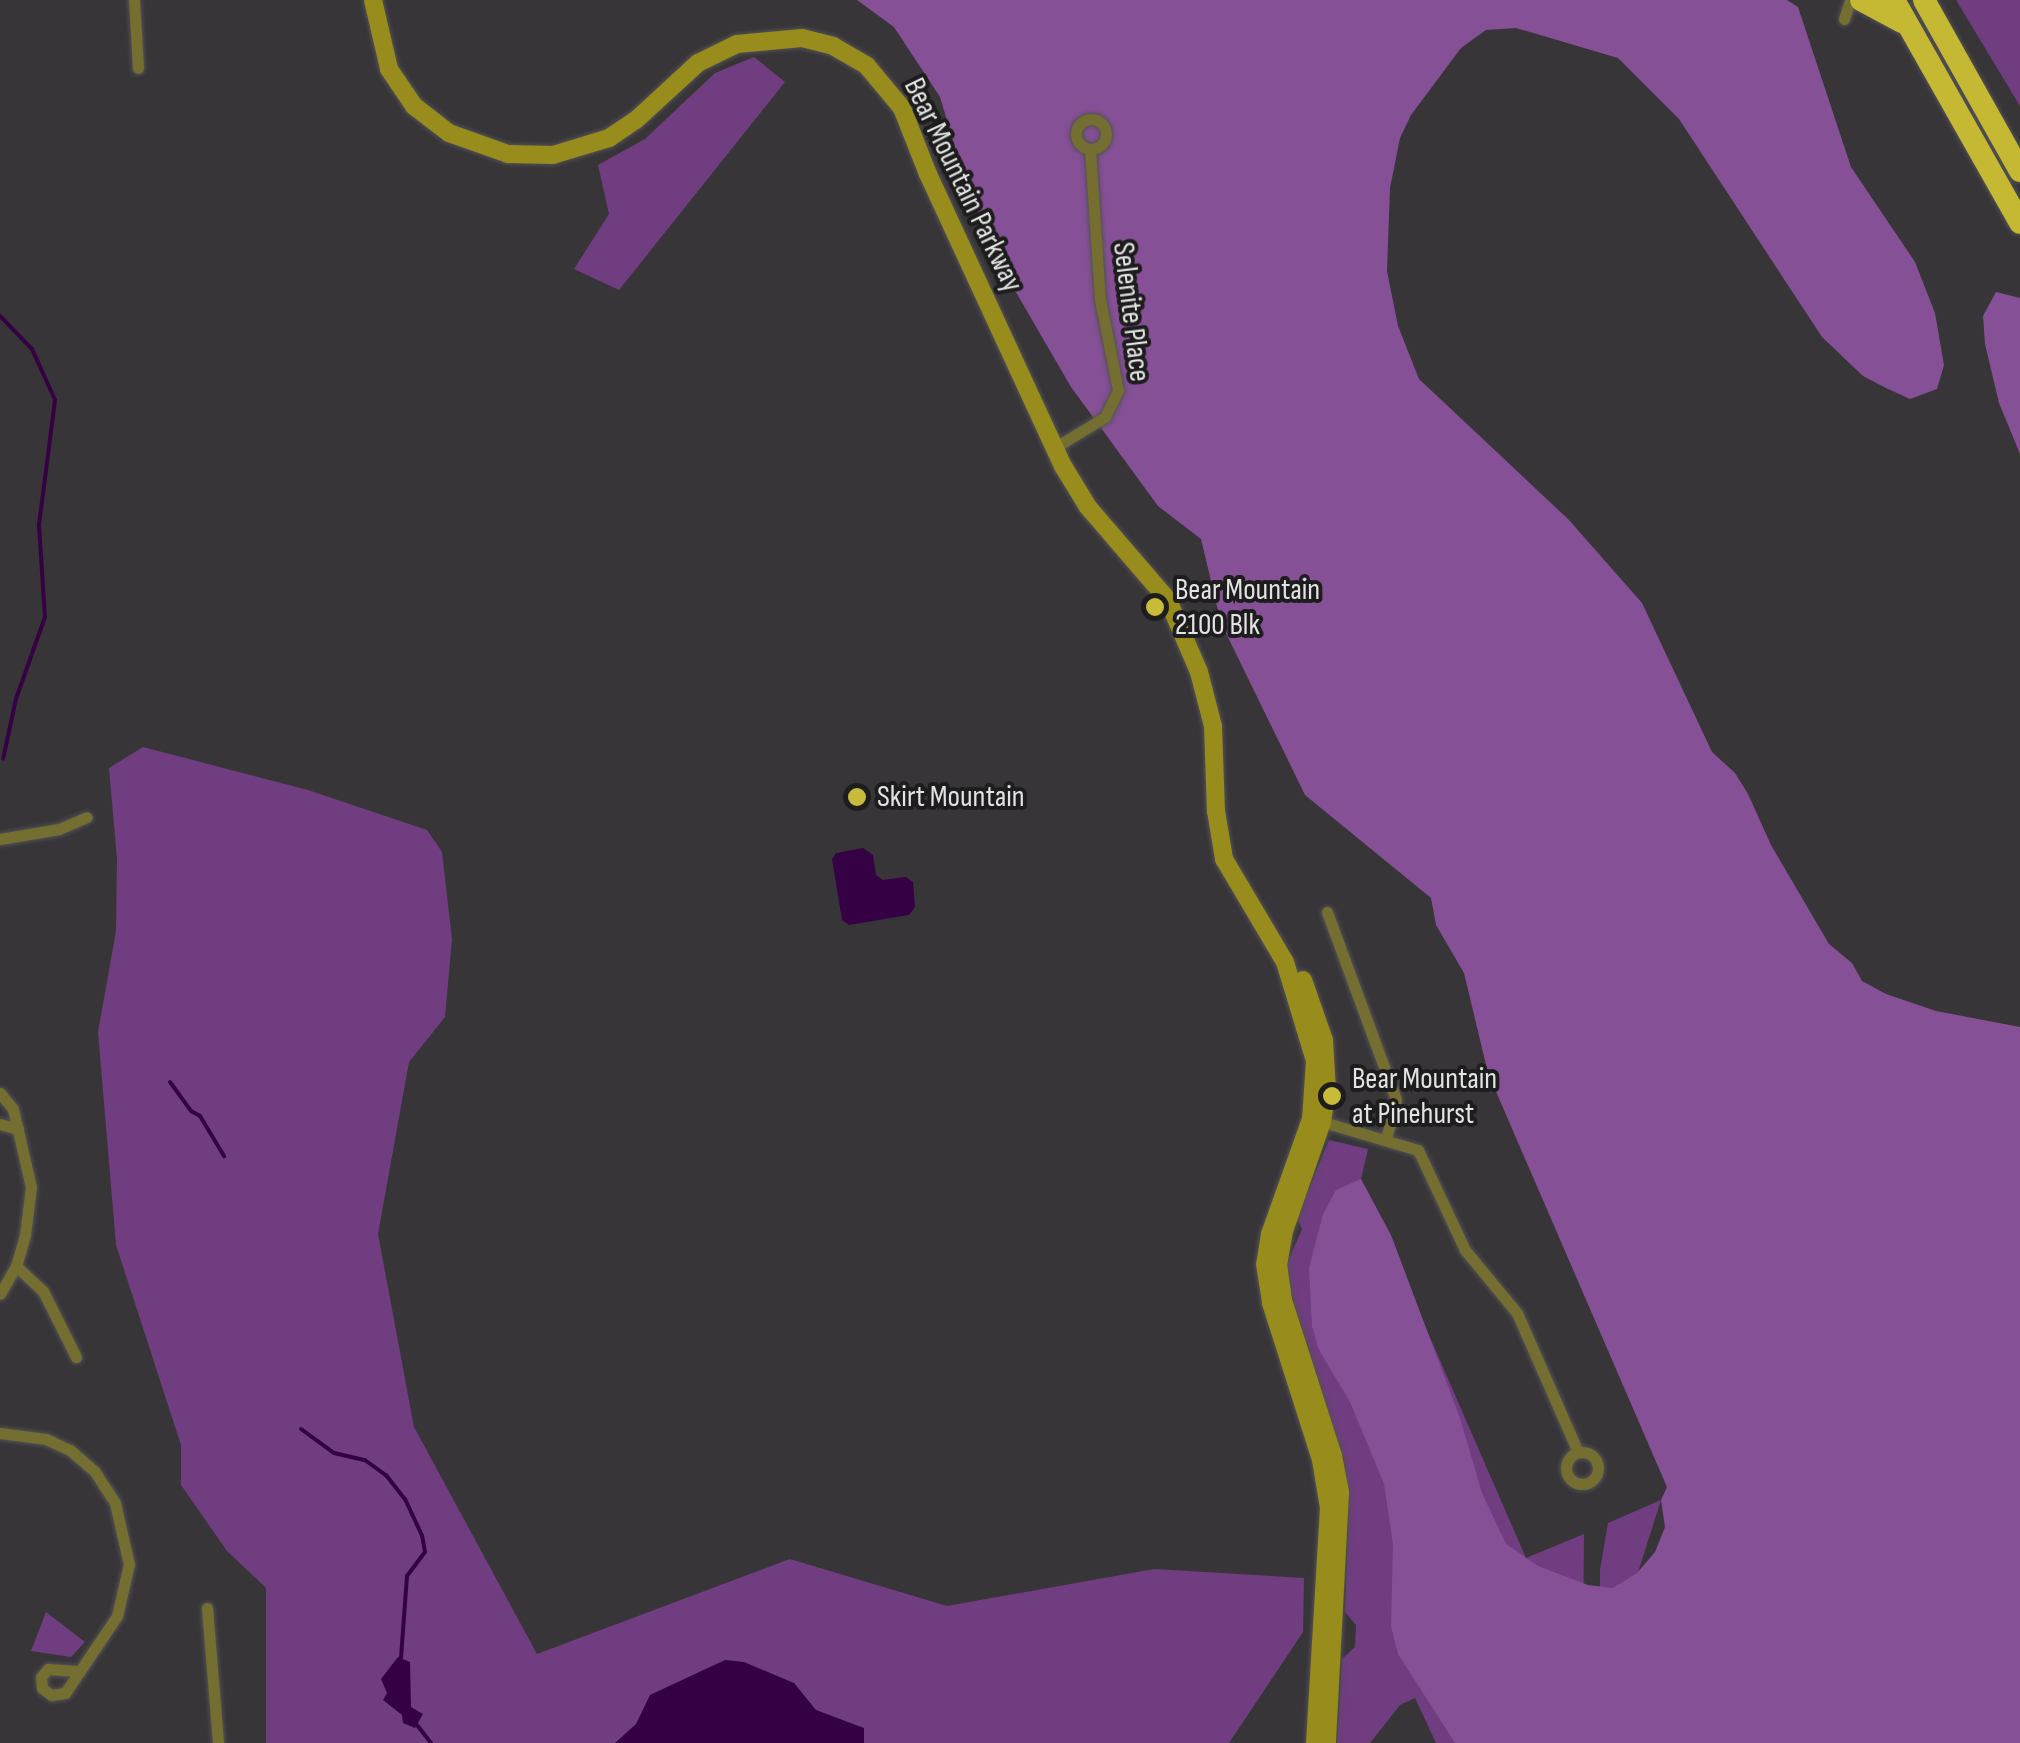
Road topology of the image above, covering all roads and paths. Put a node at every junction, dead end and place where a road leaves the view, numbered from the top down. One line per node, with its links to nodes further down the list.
1 (134, 0): 9 (street)
2 (373, 0): 13 (street, Bear Mountain Parkway)
3 (1850, 0): 7 (street)
4 (1861, 0): 8 (highway)
5 (1894, 0): 8 (highway)
6 (1920, 0): 11 (highway)
7 (1844, 19)
8 (1908, 27): 12 (highway)
9 (138, 68)
10 (1090, 149): 13 (street, Selenite Place)
11 (2020, 171)
12 (2020, 224)
13 (1054, 448): 18 (street, Bear Mountain Parkway)
14 (87, 817): 15 (street)
15 (0, 839)
16 (1327, 912): 21 (street)
17 (0, 1093): 20 (street)
18 (1316, 1120): 21 (street); 30 (street, Bear Mountain Parkway); 31 (street, Bear Mountain Parkway)
19 (0, 1124): 20 (street)
20 (18, 1128): 22 (street)
21 (1386, 1139): 26 (street)
22 (16, 1266): 23 (street); 24 (street)
23 (0, 1294)
24 (76, 1357)
25 (0, 1433): 28 (street)
26 (1578, 1452)
27 (207, 1608): 29 (street)
28 (76, 1671)
29 (218, 1743)
30 (1315, 1743)
31 (1328, 1743)

